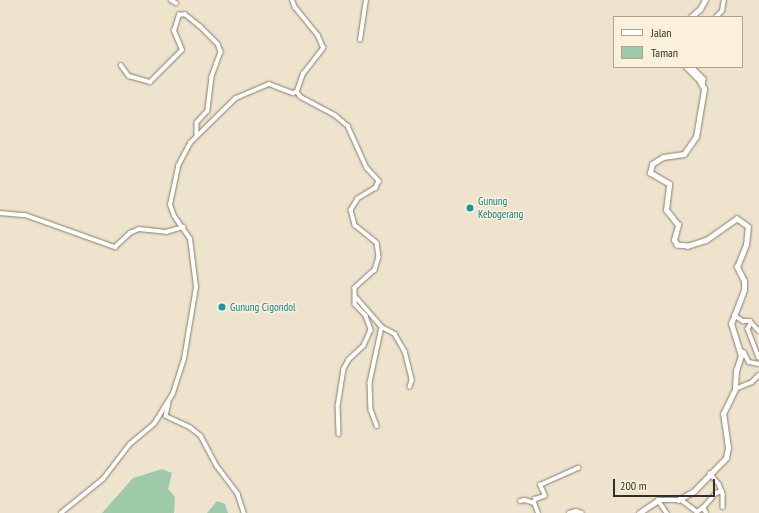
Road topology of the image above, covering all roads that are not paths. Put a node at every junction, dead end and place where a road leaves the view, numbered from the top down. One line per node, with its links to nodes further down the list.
1 (170, 0): 6 (street)
2 (292, 0): 14 (street)
3 (366, 0): 9 (street)
4 (705, 0): 7 (street)
5 (724, 0): 8 (street)
6 (176, 3)
7 (692, 16)
8 (717, 16)
9 (360, 40)
10 (121, 65): 15 (street)
11 (687, 68): 13 (street)
12 (693, 68): 13 (street)
13 (703, 86): 19 (street)
14 (297, 92): 15 (street); 18 (street)
15 (196, 136): 17 (street)
16 (0, 213): 17 (street)
17 (183, 227): 29 (street)
18 (355, 295): 21 (street); 31 (street)
19 (734, 315): 20 (street); 23 (street)
20 (751, 324): 22 (street); 24 (street)
21 (382, 327): 27 (street); 30 (street)
22 (759, 331)
23 (741, 351): 25 (street); 28 (street)
24 (759, 357)
25 (759, 364)
26 (759, 375): 28 (street)
27 (410, 387)
28 (735, 389): 33 (street)
29 (169, 402): 41 (street); 42 (street)
30 (377, 426)
31 (339, 434)
32 (578, 468): 38 (street)
33 (710, 473): 34 (street); 35 (street)
34 (722, 491): 39 (street); 40 (street)
35 (680, 499): 36 (street); 40 (street)
36 (658, 500): 46 (street); 47 (street)
37 (520, 501): 38 (street)
38 (534, 503): 43 (street)
39 (723, 507)
40 (703, 508): 48 (street)
41 (61, 513)
42 (244, 513)
43 (538, 513)
44 (568, 513): 45 (street)
45 (582, 513)
46 (639, 513)
47 (667, 513)
48 (706, 513)

